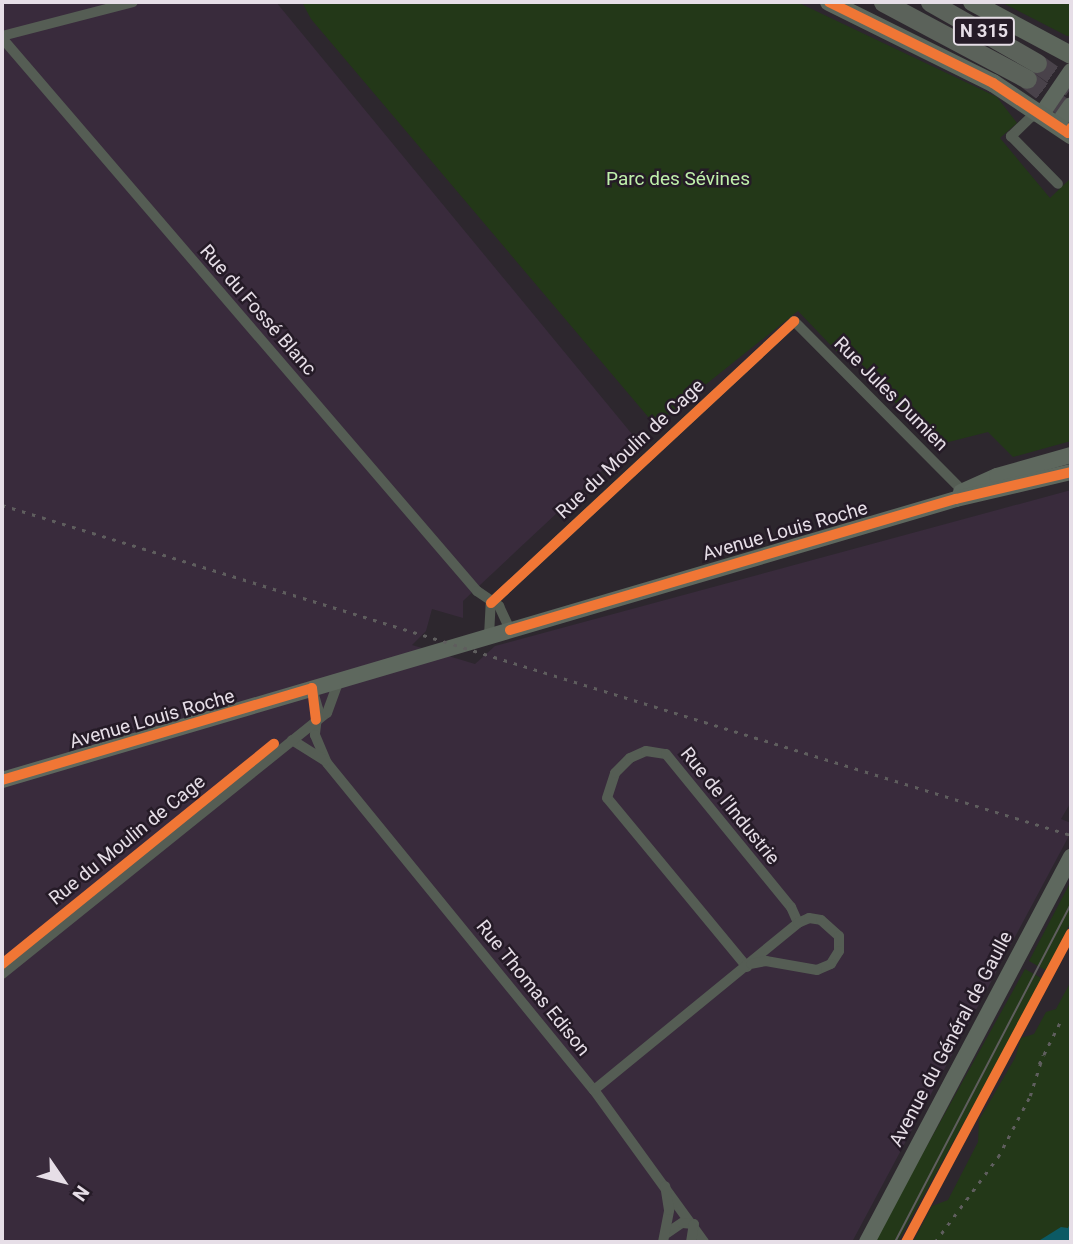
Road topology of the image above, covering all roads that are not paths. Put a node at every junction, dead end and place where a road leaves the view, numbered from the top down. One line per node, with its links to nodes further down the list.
1 (133, 2): 6 (street)
2 (829, 2): 10 (main road)
3 (883, 2): 4 (highway, N 315)
4 (930, 2)
5 (972, 2): 7 (main road)
6 (2, 37): 18 (street, Rue du Fossé Blanc)
7 (1071, 55)
8 (1071, 71): 10 (main road)
9 (1071, 104): 11 (main road)
10 (1041, 115): 11 (main road); 12 (street)
11 (1064, 130)
12 (1058, 184)
13 (794, 321): 16 (street, Rue Jules Dumien); 18 (street, Rue du Moulin de Cage)
14 (1071, 455): 16 (main road, Avenue Louis Roche)
15 (1071, 471): 17 (main road, Avenue Louis Roche)
16 (963, 491): 17 (main road, Avenue Louis Roche)
17 (947, 501): 19 (main road, Avenue Louis Roche)
18 (491, 603): 19 (street, Rue du Fossé Blanc); 20 (street)
19 (510, 630): 20 (main road, Avenue Louis Roche)
20 (489, 636): 21 (main road, Avenue Louis Roche)
21 (339, 680): 22 (main road, Avenue Louis Roche); 23 (street, Rue du Moulin de Cage)
22 (312, 688): 23 (street); 26 (main road, Avenue Louis Roche)
23 (316, 720): 24 (street, Rue du Moulin de Cage); 25 (street, Rue Thomas Edison)
24 (292, 740): 25 (street, Rue Thomas Edison); 30 (street, Rue du Moulin de Cage)
25 (327, 763): 31 (street, Rue Thomas Edison)
26 (2, 780)
27 (1071, 857): 37 (main road, Avenue du Général de Gaulle)
28 (798, 923): 29 (street); 29 (street); 29 (street, Rue de l'Industrie)
29 (749, 965): 31 (street)
30 (2, 975)
31 (594, 1090): 32 (street, Rue Thomas Edison)
32 (664, 1183): 33 (street, Rue Thomas Edison); 34 (street)
33 (694, 1224): 34 (street); 35 (street); 36 (street, Rue Thomas Edison)
34 (665, 1238)
35 (691, 1242)
36 (704, 1242)
37 (867, 1242)

